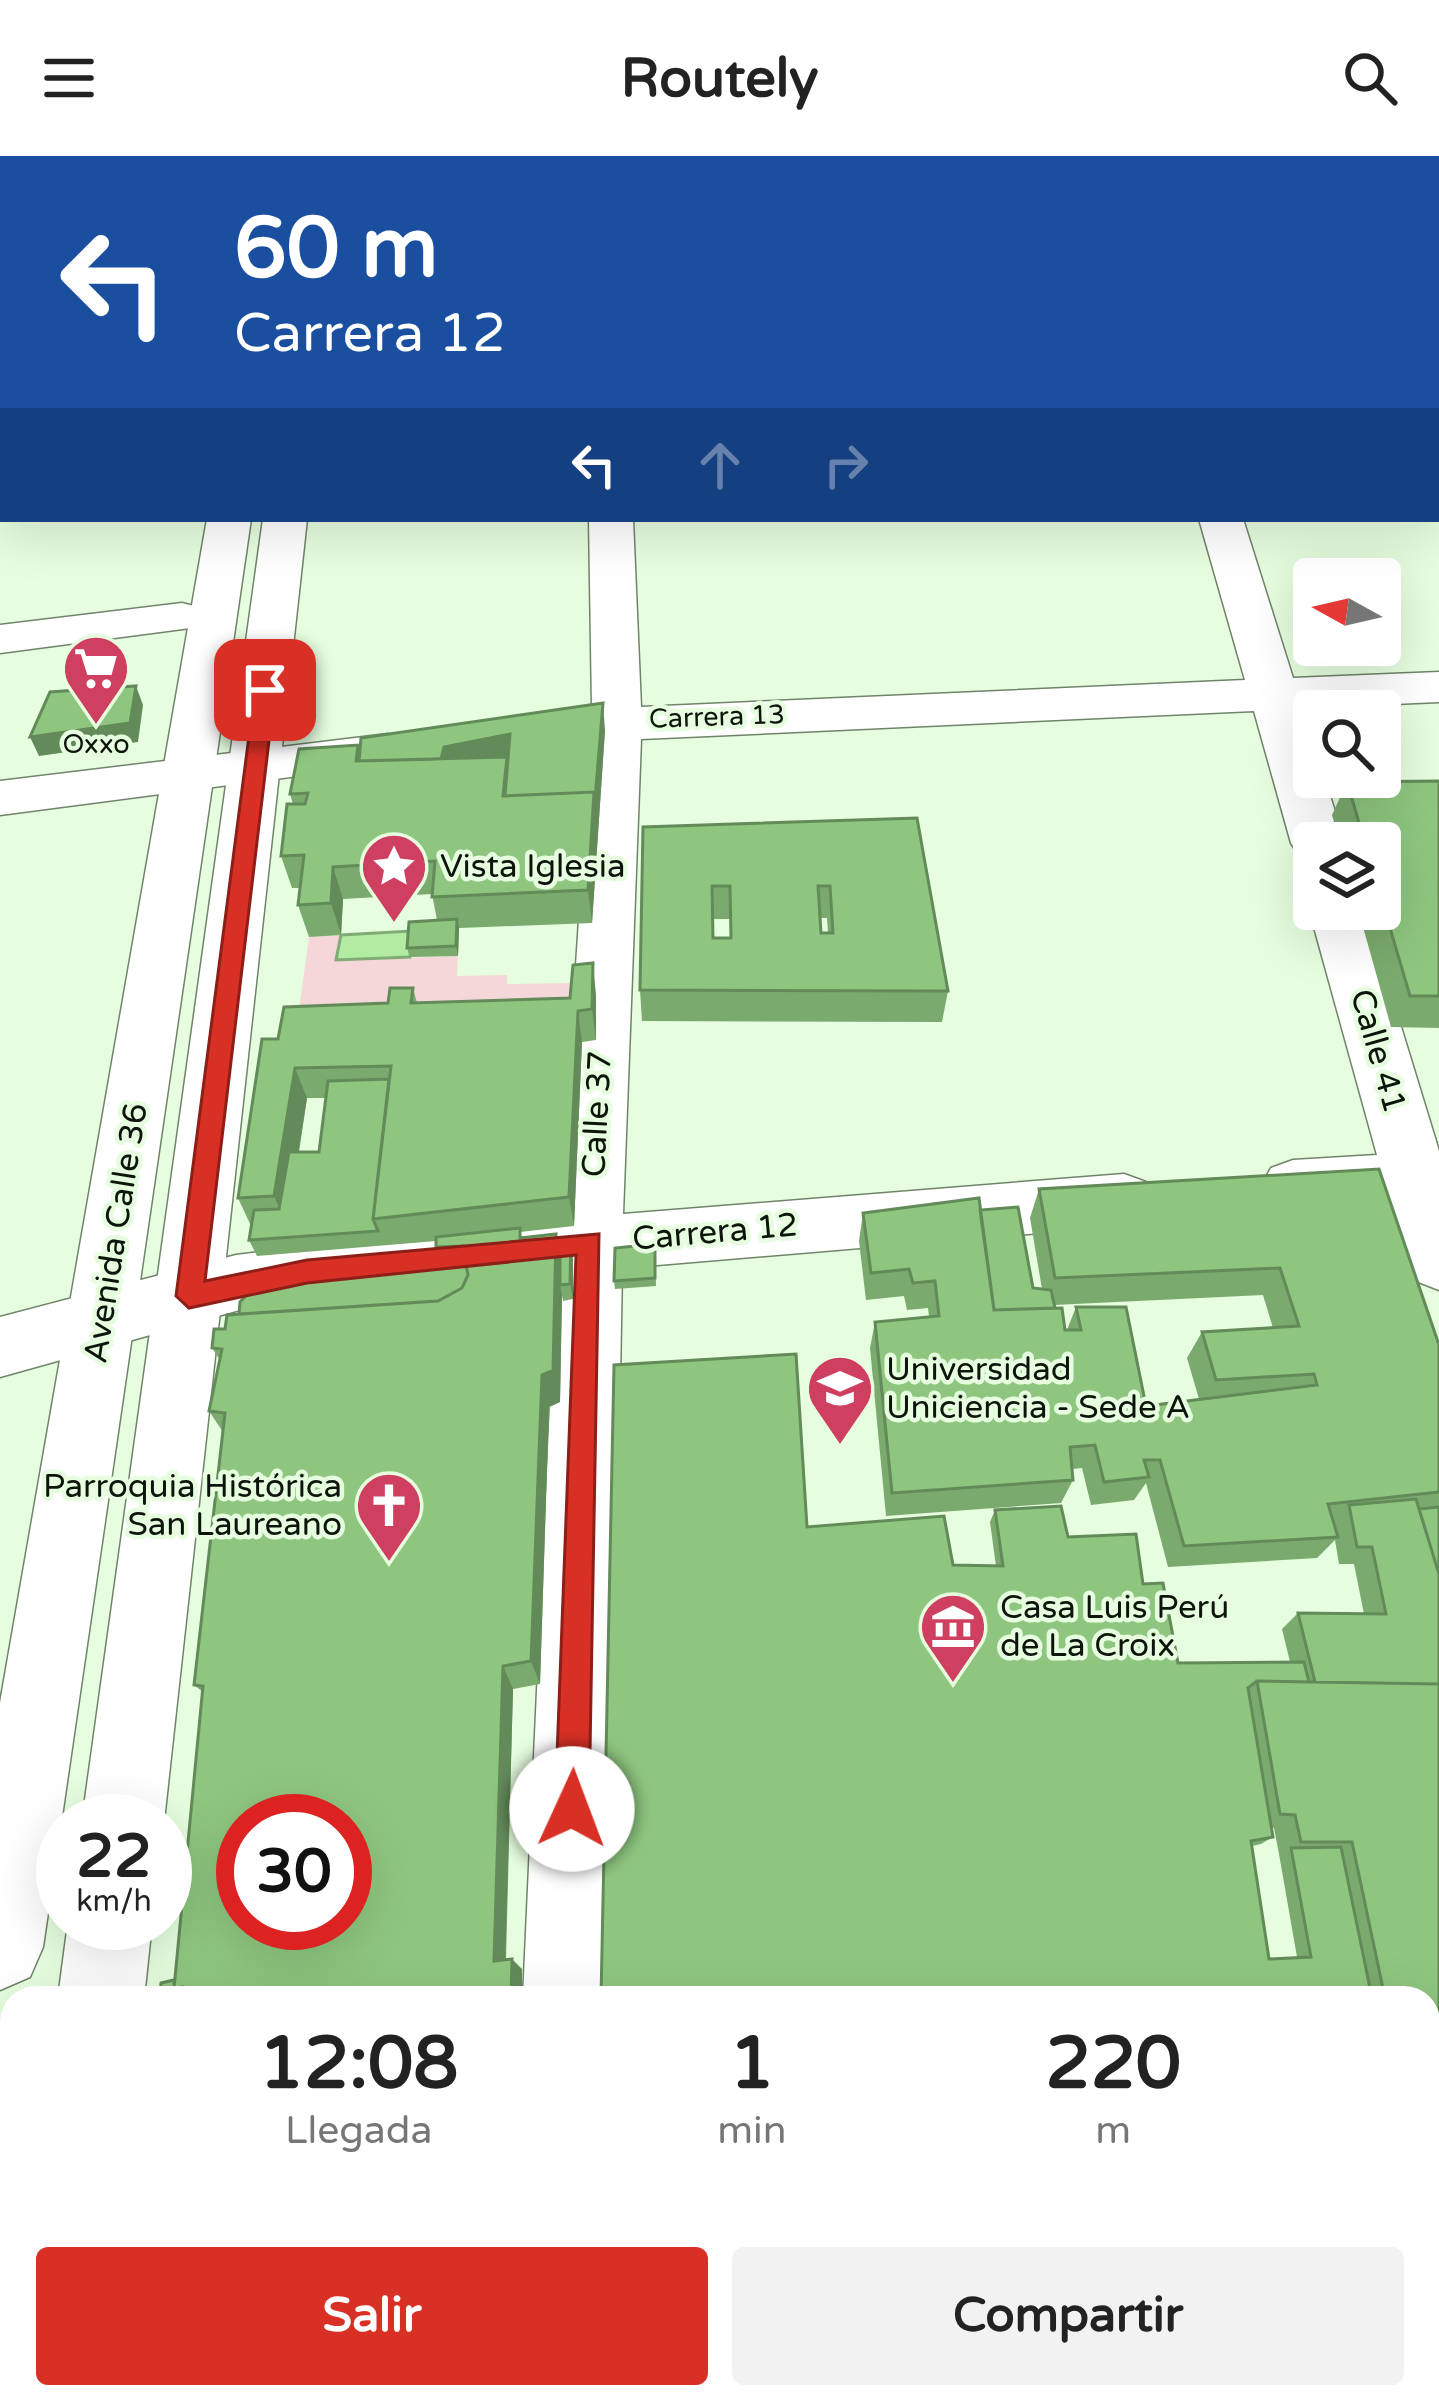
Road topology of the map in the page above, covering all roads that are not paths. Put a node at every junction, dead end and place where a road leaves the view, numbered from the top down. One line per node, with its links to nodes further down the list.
1 (230, 522): 13 (street, Avenida Calle 36)
2 (285, 522): 12 (street)
3 (611, 522): 9 (street, Calle 37)
4 (1222, 522): 8 (street)
5 (182, 617): 6 (street)
6 (0, 639)
7 (1439, 687): 8 (street, Carrera 13)
8 (1275, 694): 9 (street, Carrera 13); 15 (street)
9 (617, 721): 10 (street, Carrera 13); 18 (street, Calle 37)
10 (525, 732)
11 (432, 744): 12 (street)
12 (256, 766): 13 (street); 20 (street)
13 (190, 775): 14 (street); 21 (street, Avenida Calle 36)
14 (0, 798)
15 (1312, 822)
16 (1344, 930): 17 (street, Calle 41)
17 (1427, 1176): 18 (street, Carrera 12); 19 (street, Calle 41)
18 (590, 1242): 20 (street, Carrera 12); 27 (street, Calle 37)
19 (1439, 1262)
20 (189, 1296): 21 (street, Carrera 12); 23 (street)
21 (102, 1323): 22 (street, Carrera 12); 24 (street, Avenida Calle 36)
22 (0, 1347)
23 (126, 1794)
24 (0, 1947)
25 (107, 1950): 26 (street)
26 (102, 1986)
27 (566, 1986)

